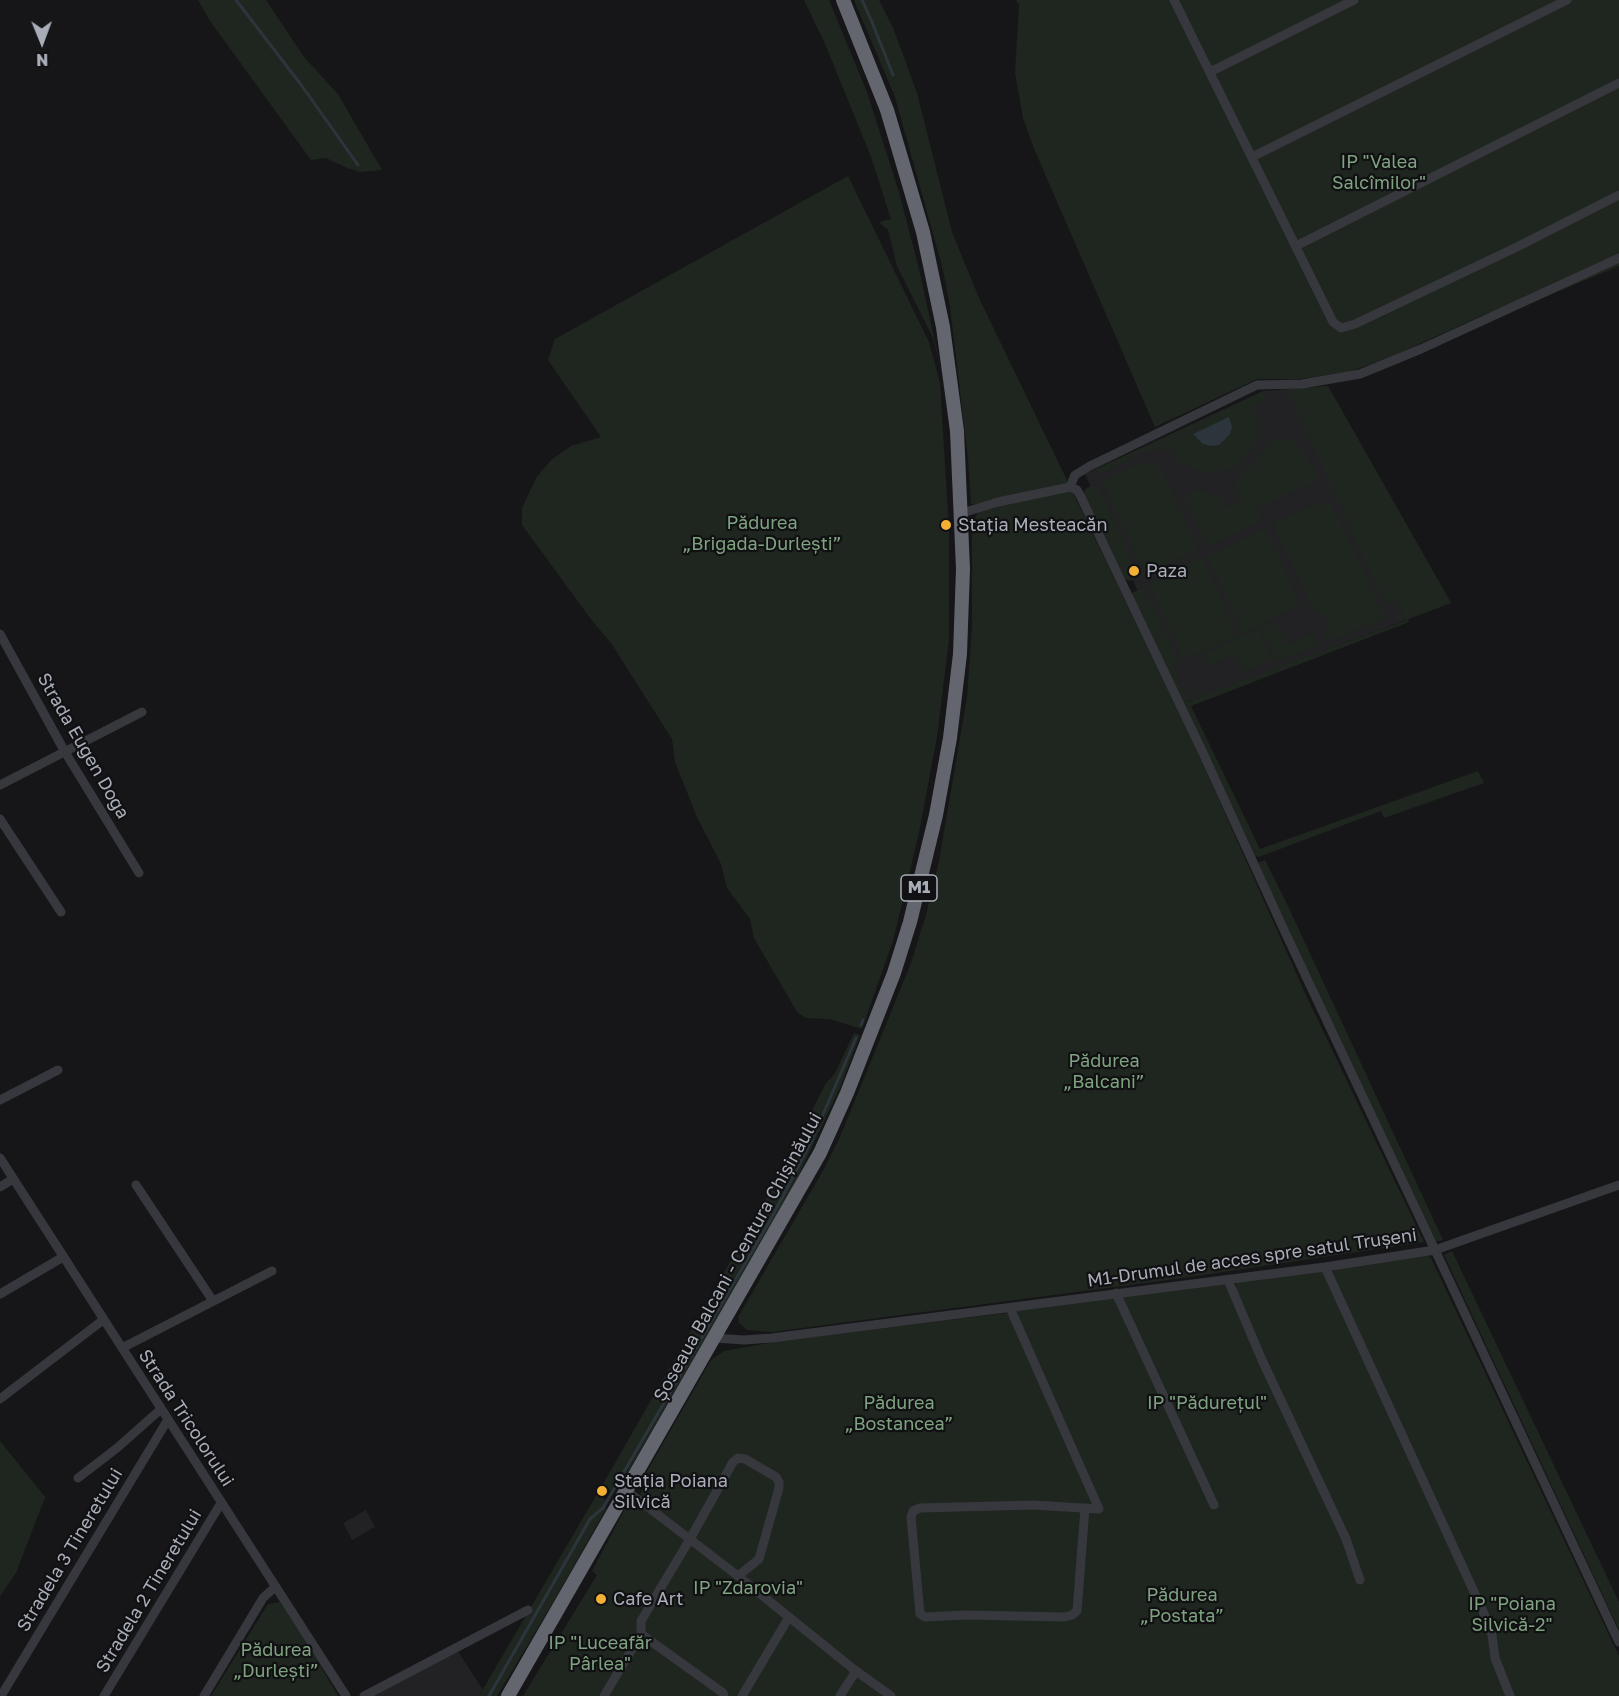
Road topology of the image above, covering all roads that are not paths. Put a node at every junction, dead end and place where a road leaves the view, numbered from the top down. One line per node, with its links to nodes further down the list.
1 (843, 0): 12 (highway, Șoseaua Balcani - Centura Chișinăului / M1)
2 (1174, 0): 5 (street)
3 (1354, 0): 5 (street)
4 (1567, 0): 7 (street)
5 (1210, 72): 7 (street)
6 (1619, 83): 9 (street)
7 (1252, 157): 9 (street)
8 (1619, 195): 9 (street)
9 (1296, 246)
10 (1619, 258): 11 (street)
11 (1070, 487): 12 (street); 27 (street)
12 (962, 513): 37 (highway, Șoseaua Balcani - Centura Chișinăului / M1)
13 (0, 634): 15 (street, Strada Eugen Doga)
14 (142, 712): 15 (street)
15 (65, 752): 16 (street); 18 (street, Strada Eugen Doga)
16 (0, 785)
17 (0, 819): 19 (street)
18 (139, 873)
19 (61, 912)
20 (58, 1070): 21 (street)
21 (0, 1100)
22 (0, 1158): 23 (street, Strada Tricolorului)
23 (13, 1179): 26 (street); 28 (street, Strada Tricolorului)
24 (136, 1185): 34 (street)
25 (1619, 1185): 27 (street)
26 (0, 1186)
27 (1435, 1250): 29 (street, M1-Drumul de acces spre satul Trușeni); 54 (street, M1-Drumul de acces spre satul Trușeni)
28 (63, 1257): 33 (street); 36 (street, Strada Tricolorului)
29 (1325, 1267): 31 (street, M1-Drumul de acces spre satul Trușeni); 67 (street)
30 (272, 1271): 34 (street)
31 (1228, 1280): 32 (street, M1-Drumul de acces spre satul Trușeni); 49 (street)
32 (1116, 1293): 35 (street, M1-Drumul de acces spre satul Trușeni); 45 (street)
33 (0, 1294)
34 (213, 1301): 38 (street)
35 (1010, 1308): 37 (street, M1-Drumul de acces spre satul Trușeni); 46 (street)
36 (103, 1320): 38 (street, Strada Tricolorului); 39 (street)
37 (715, 1338): 43 (highway, Șoseaua Balcani - Centura Chișinăului / M1)
38 (122, 1348): 40 (street, Strada Tricolorului)
39 (0, 1399)
40 (161, 1409): 41 (street, Strada Tricolorului); 42 (street, Stradela 3 Tineretului)
41 (167, 1420): 44 (street, Strada Tricolorului); 56 (street, Stradela 3 Tineretului)
42 (78, 1478)
43 (627, 1491): 47 (street); 61 (highway, Șoseaua Balcani - Centura Chișinăului / M1)
44 (221, 1503): 50 (street, Strada Tricolorului); 57 (street, Stradela 2 Tineretului)
45 (1214, 1506)
46 (1085, 1509): 46 (street)
47 (690, 1539): 48 (street); 48 (street); 53 (street)
48 (738, 1576): 52 (street)
49 (1360, 1580)
50 (276, 1587): 58 (street); 59 (street, Strada Tricolorului)
51 (528, 1610): 60 (street)
52 (789, 1617): 55 (street); 64 (street)
53 (641, 1634): 62 (street); 63 (street)
54 (1619, 1642)
55 (856, 1671): 65 (street); 66 (street)
56 (1, 1696)
57 (104, 1696)
58 (204, 1696)
59 (345, 1696)
60 (364, 1696)
61 (508, 1696)
62 (604, 1696)
63 (724, 1696)
64 (742, 1696)
65 (840, 1696)
66 (891, 1696)
67 (1510, 1696)

